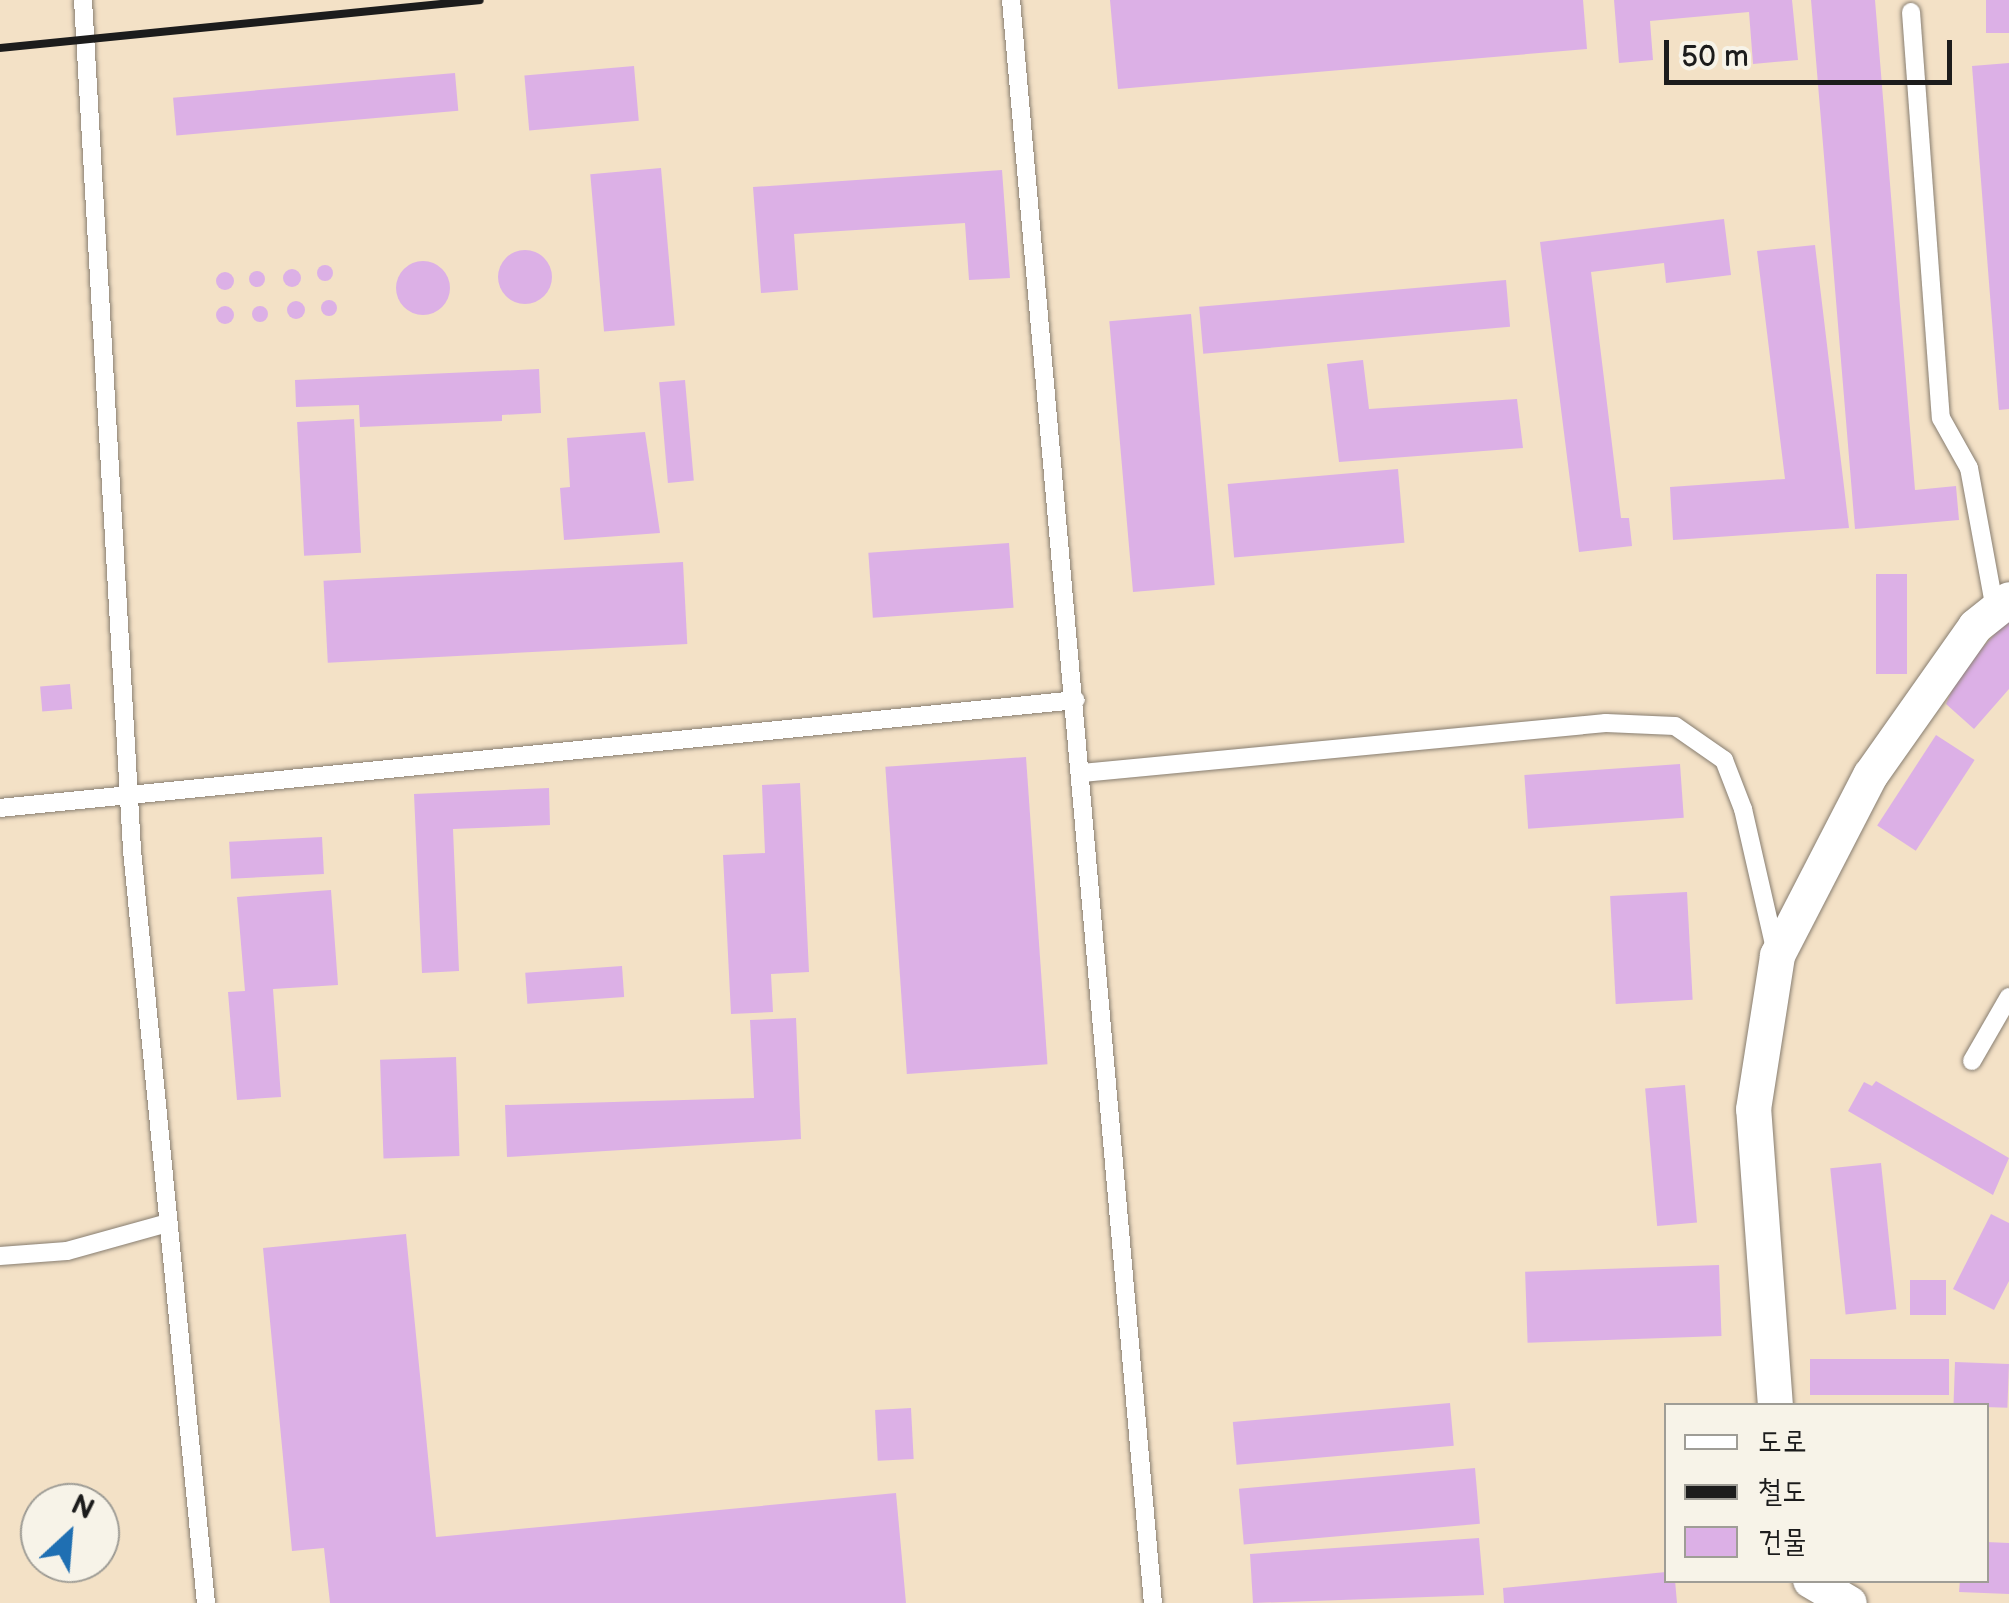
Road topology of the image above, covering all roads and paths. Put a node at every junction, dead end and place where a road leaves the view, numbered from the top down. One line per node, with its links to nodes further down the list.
1 (83, 0): 7 (lane)
2 (1011, 0): 5 (lane)
3 (1911, 12): 4 (lane)
4 (2002, 605): 9 (street)
5 (1076, 700): 6 (lane); 7 (lane)
6 (1082, 773): 9 (lane); 17 (lane)
7 (130, 790): 8 (lane); 12 (lane)
8 (0, 808)
9 (1776, 955): 14 (street)
10 (2009, 997): 11 (lane)
11 (1972, 1061)
12 (168, 1223): 13 (lane); 16 (lane)
13 (0, 1256)
14 (1775, 1403)
15 (1815, 1583): 18 (street)
16 (206, 1603)
17 (1153, 1603)
18 (1849, 1603)

